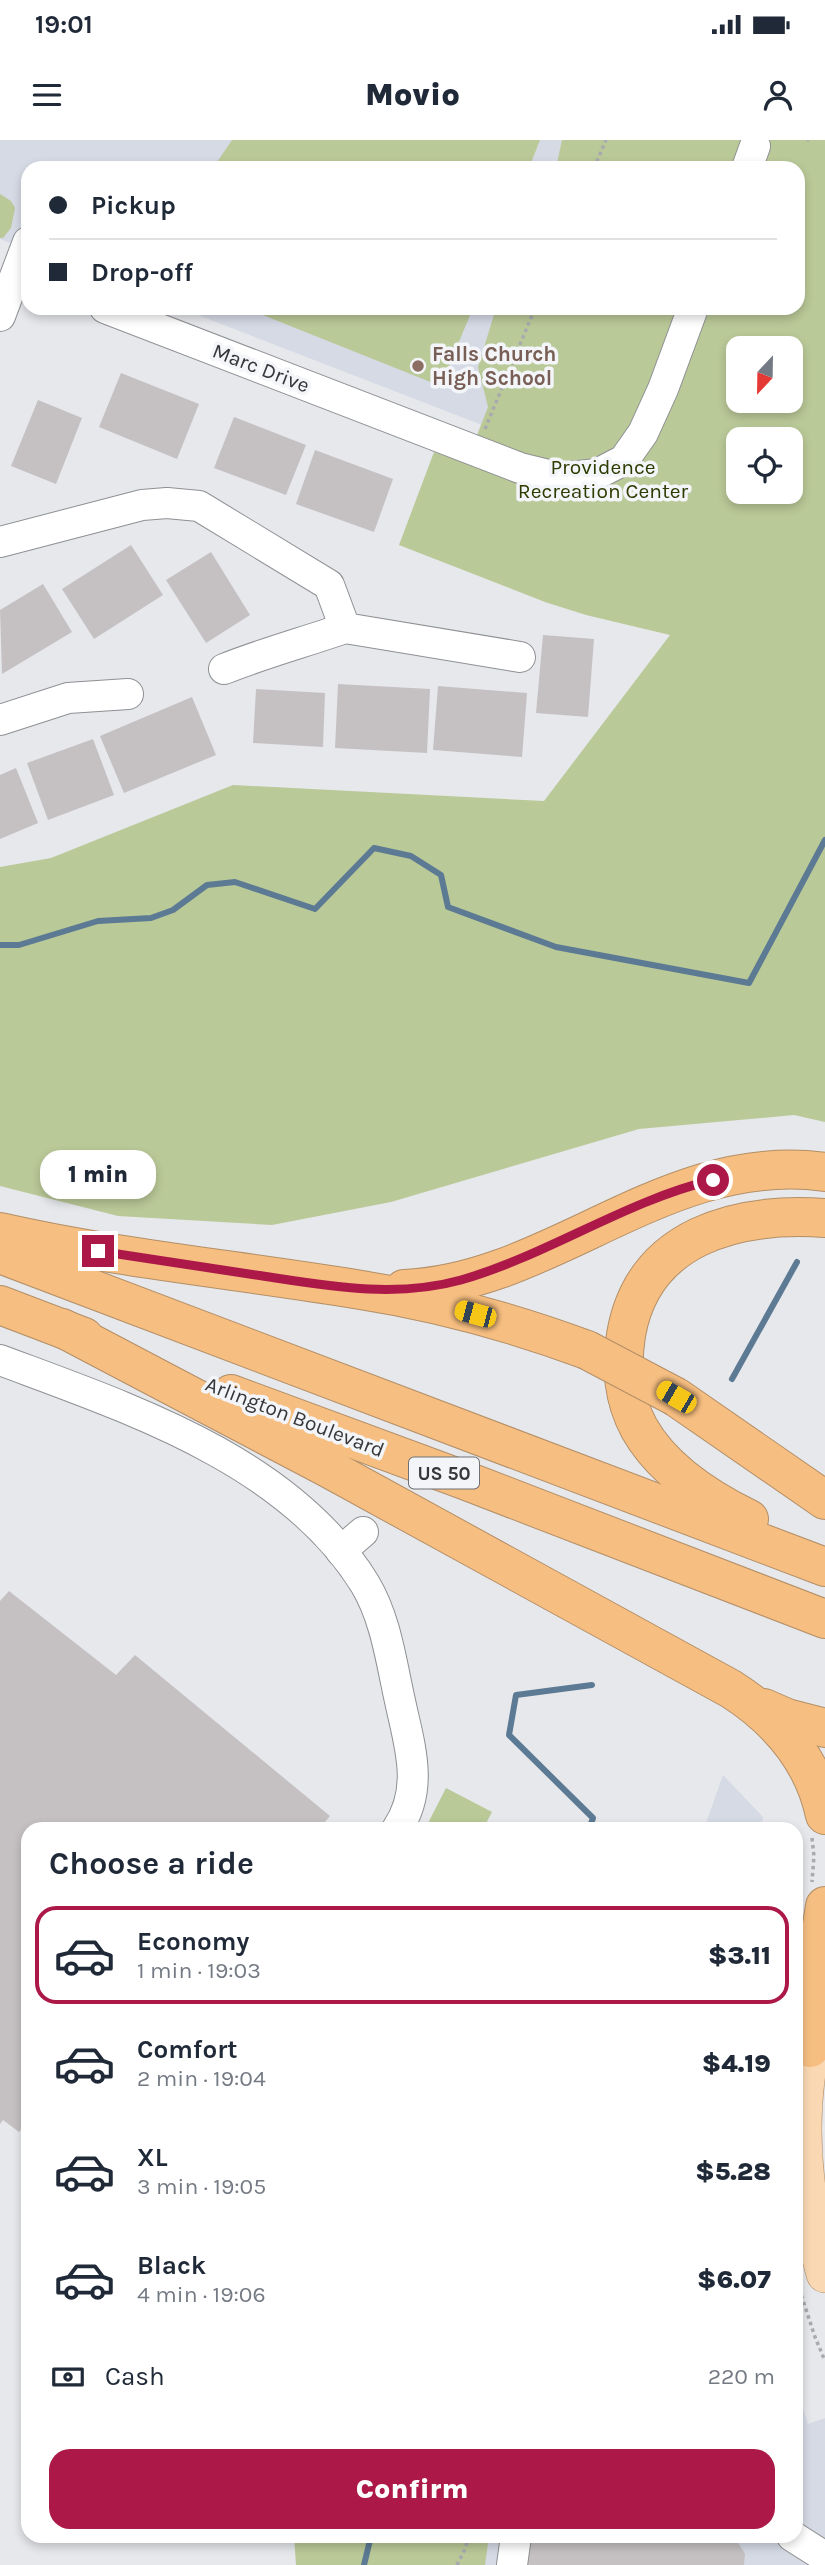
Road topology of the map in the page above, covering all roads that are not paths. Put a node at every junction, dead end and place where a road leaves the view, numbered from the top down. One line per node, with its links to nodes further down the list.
1 (15, 273): 4 (street)
2 (124, 315): 3 (street, Marc Drive)
3 (690, 315)
4 (0, 316)
5 (0, 542): 6 (street)
6 (345, 628): 7 (street); 8 (street)
7 (520, 657)
8 (224, 669)
9 (128, 694): 10 (street)
10 (0, 720)
11 (825, 1172): 16 (highway)
12 (825, 1218): 23 (highway)
13 (0, 1232): 16 (highway)
14 (0, 1254): 19 (highway, US 50)
15 (0, 1280): 19 (highway)
16 (363, 1290): 21 (highway, bridge)
17 (0, 1304): 18 (highway, Arlington Boulevard / US 50)
18 (62, 1328): 26 (highway, Arlington Boulevard / US 50); 27 (highway)
19 (226, 1340): 25 (highway, US 50)
20 (0, 1360): 24 (street)
21 (825, 1500)
22 (363, 1532): 24 (street)
23 (825, 1550)
24 (341, 1551): 29 (street)
25 (825, 1567)
26 (825, 1619)
27 (753, 1703): 28 (highway); 30 (highway)
28 (825, 1728)
29 (402, 1822)
30 (818, 1824)
31 (818, 1895): 33 (highway)
32 (825, 1998): 33 (main road)
33 (810, 2048): 34 (main road)
34 (825, 2274)
35 (515, 2543): 38 (street)
36 (803, 2543): 37 (street)
37 (825, 2557)
38 (512, 2565)

